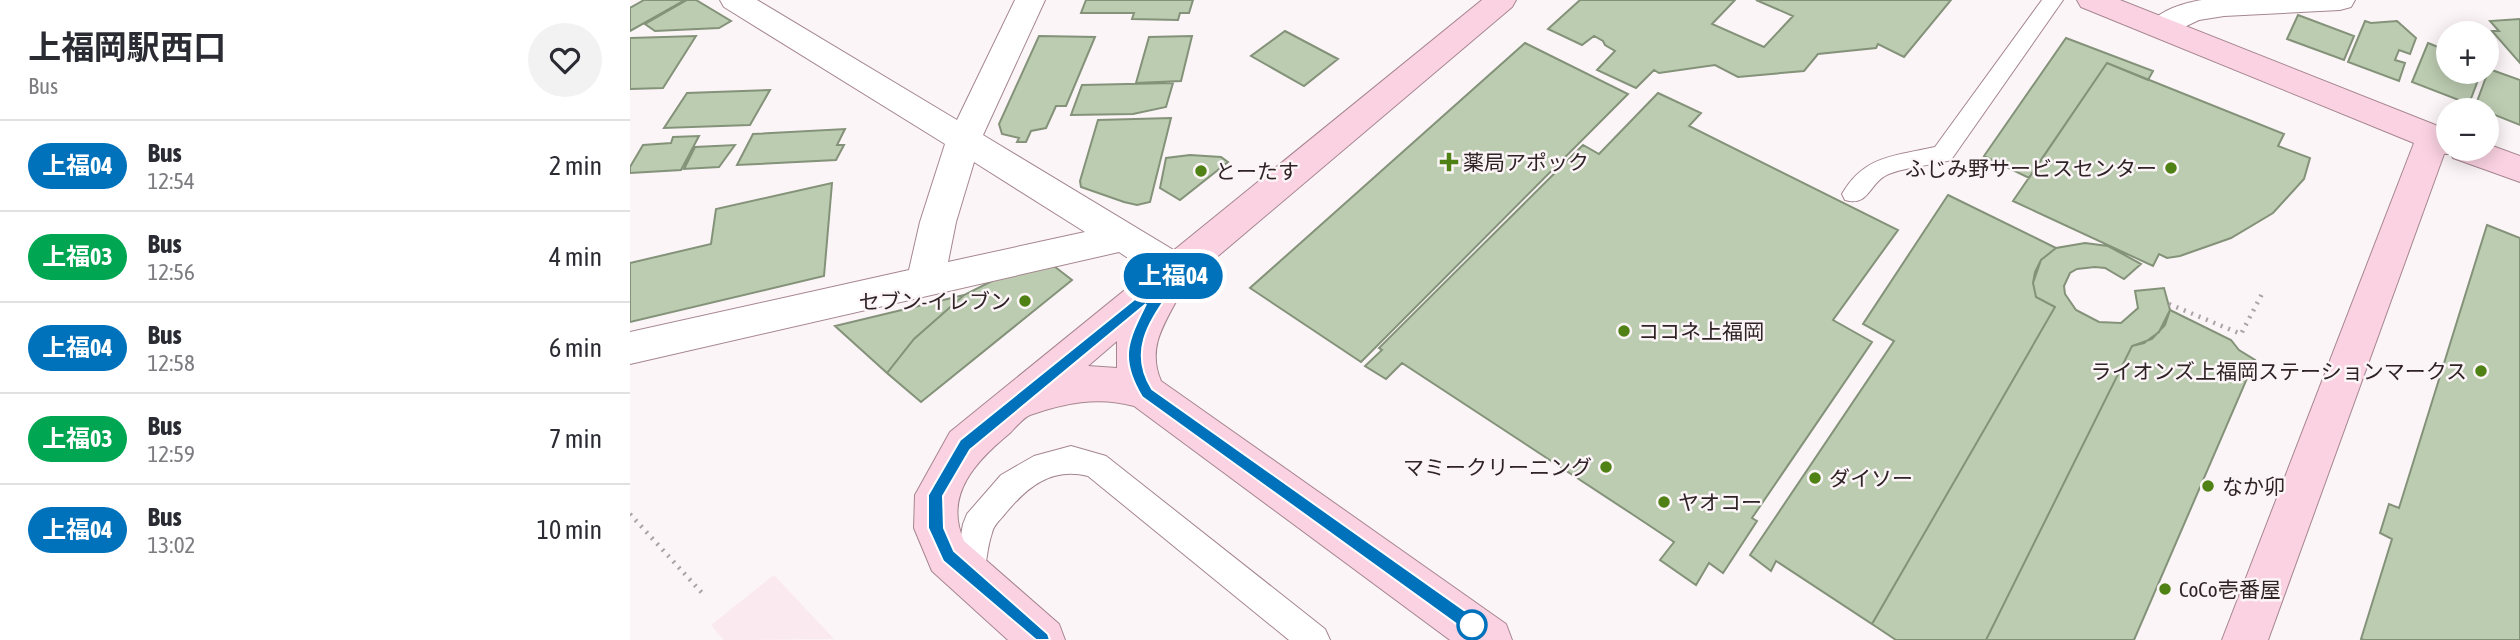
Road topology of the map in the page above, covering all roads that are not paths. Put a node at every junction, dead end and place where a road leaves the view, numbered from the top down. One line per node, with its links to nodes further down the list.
1 (735, 0): 10 (street)
2 (1030, 0): 10 (street)
3 (1501, 0): 16 (street)
4 (2053, 0): 14 (lane)
5 (2092, 0): 8 (street)
6 (2332, 0): 7 (street); 8 (street)
7 (2340, 0)
8 (2163, 27): 9 (street)
9 (2436, 138)
10 (963, 141): 15 (street); 17 (street)
11 (2442, 161): 25 (street)
12 (2498, 161): 13 (street)
13 (2520, 169)
14 (1854, 194)
15 (1125, 237): 16 (street); 17 (street)
16 (1177, 270): 19 (street); 20 (street)
17 (926, 280): 18 (street)
18 (630, 348)
19 (1147, 393): 20 (street); 24 (street)
20 (1013, 406): 21 (street)
21 (969, 576): 22 (street); 23 (lane)
22 (1042, 640)
23 (1314, 640)
24 (1489, 640)
25 (2245, 640)

